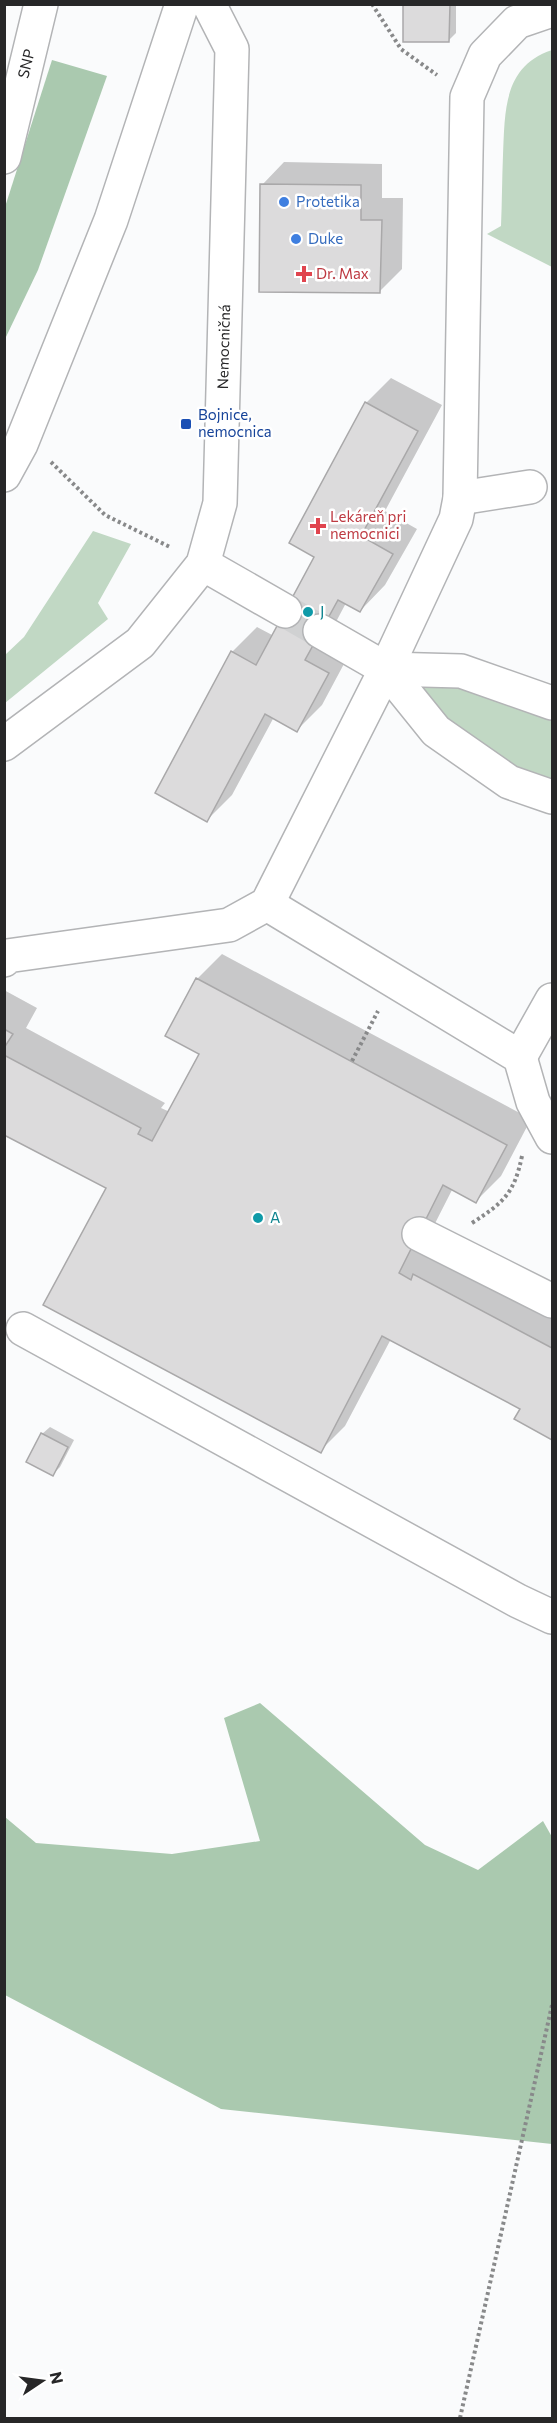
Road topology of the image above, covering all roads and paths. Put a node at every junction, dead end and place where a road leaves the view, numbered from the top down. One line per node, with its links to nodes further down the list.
1 (41, 4): 7 (street, SNP)
2 (182, 4): 9 (street)
3 (209, 4): 13 (street, Nemocničná)
4 (372, 4): 6 (path)
5 (552, 9): 6 (street)
6 (467, 97): 11 (street)
7 (4, 157)
8 (44, 455): 12 (path)
9 (4, 475)
10 (530, 487): 11 (street)
11 (460, 498): 16 (street)
12 (138, 530)
13 (203, 564): 14 (street); 18 (street, Nemocničná)
14 (285, 611)
15 (320, 632): 16 (street)
16 (387, 669): 17 (street); 19 (street); 20 (street)
17 (552, 703)
18 (4, 744)
19 (552, 798)
20 (267, 904): 21 (street); 24 (street)
21 (5, 957)
22 (552, 1000): 24 (street)
23 (362, 1042): 25 (path)
24 (520, 1057): 26 (street)
25 (352, 1061)
26 (533, 1102): 27 (street); 28 (path)
27 (552, 1137)
28 (428, 1239): 29 (street)
29 (552, 1301)
30 (23, 1329): 31 (street)
31 (552, 1617)
32 (552, 2005): 33 (path)
33 (460, 2418)

